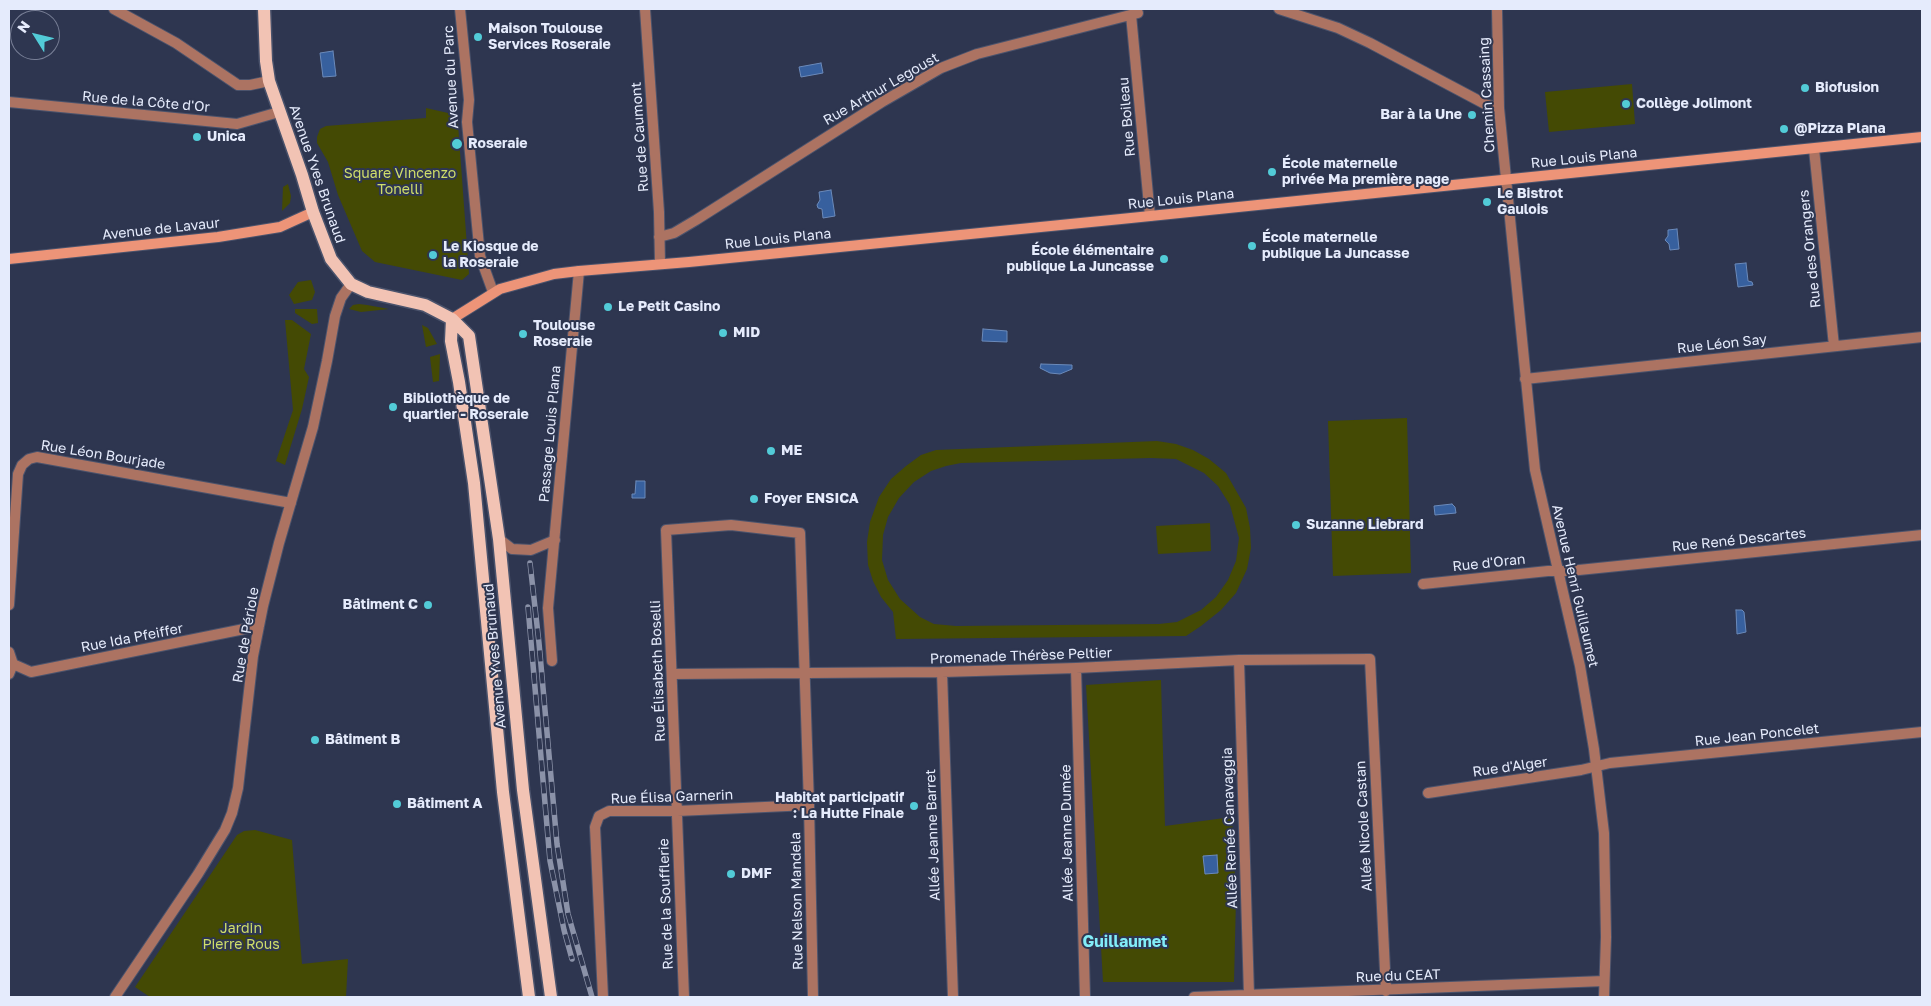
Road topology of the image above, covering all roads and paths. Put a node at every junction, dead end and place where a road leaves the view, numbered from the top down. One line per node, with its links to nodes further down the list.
1 (114, 9): 8 (street)
2 (264, 9): 8 (main road, Avenue Yves Brunaud)
3 (460, 9): 22 (street, Avenue du Parc)
4 (645, 9): 17 (street, Rue de Caumont)
5 (1279, 9): 10 (street)
6 (1497, 9): 10 (street, Chemin Cassaing)
7 (1135, 14): 16 (street, Rue Boileau); 17 (street, Rue Arthur Legoust)
8 (269, 81): 11 (main road, Avenue Yves Brunaud)
9 (9, 102): 11 (street, Rue de la Côte d'Or)
10 (1499, 108): 14 (street, Chemin Cassaing)
11 (279, 112): 15 (main road, Avenue Yves Brunaud)
12 (1922, 137): 13 (street, Rue Louis Plana)
13 (1814, 148): 14 (street, Rue Louis Plana); 25 (street, Rue des Orangers)
14 (1506, 181): 16 (street, Rue Louis Plana); 26 (street, Avenue Henri Guillaumet)
15 (313, 212): 18 (street, Avenue de Lavaur); 21 (main road, Avenue Yves Brunaud)
16 (1150, 216): 19 (street, Rue Louis Plana)
17 (659, 237): 19 (street, Rue de Caumont)
18 (9, 259)
19 (660, 264): 20 (street, Rue Louis Plana)
20 (579, 271): 22 (street, Rue Louis Plana); 31 (street, Passage Louis Plana)
21 (351, 284): 23 (main road, Avenue Yves Brunaud); 27 (street, Rue de Périole)
22 (493, 292): 23 (street, Rue Louis Plana)
23 (452, 318): 30 (main road, Avenue Yves Brunaud); 54 (main road, Avenue Yves Brunaud)
24 (1922, 337): 25 (street, Rue Léon Say)
25 (1834, 346): 26 (street, Rue Léon Say)
26 (1525, 379): 32 (street, Avenue Henri Guillaumet)
27 (291, 503): 34 (street, Rue Léon Bourjade); 35 (street, Rue de Périole)
28 (800, 534): 43 (street, Rue Élisabeth Boselli); 44 (street, Rue Nelson Mandela)
29 (1922, 535): 32 (street, Rue René Descartes)
30 (499, 539): 31 (street); 55 (main road, Avenue Yves Brunaud)
31 (555, 540): 39 (street, Passage Louis Plana)
32 (1558, 571): 33 (street, Rue d'Oran); 46 (street, Avenue Henri Guillaumet)
33 (1423, 584)
34 (9, 605)
35 (259, 626): 41 (street, Rue Ida Pfeiffer); 53 (street, Rue de Périole)
36 (9, 652): 41 (street)
37 (1370, 659): 38 (street, Promenade Thérèse Peltier); 51 (street, Allée Nicole Castan)
38 (1239, 660): 40 (street, Promenade Thérèse Peltier); 52 (street, Allée Renée Canavaggia)
39 (552, 661)
40 (1076, 668): 42 (street, Promenade Thérèse Peltier); 60 (street, Allée Jeanne Dumée)
41 (11, 669)
42 (942, 672): 44 (street, Promenade Thérèse Peltier); 59 (street, Allée Jeanne Barret)
43 (672, 674): 44 (street, Promenade Thérèse Peltier); 49 (street, Rue Élisabeth Boselli)
44 (806, 674): 48 (street, Rue Nelson Mandela)
45 (1922, 732): 46 (street, Rue Jean Poncelet)
46 (1595, 767): 47 (street, Rue d'Alger); 50 (street, Avenue Henri Guillaumet)
47 (1428, 793)
48 (809, 805): 49 (street, Rue Élisa Garnerin); 58 (street, Rue Nelson Mandela)
49 (677, 811): 56 (street, Rue Élisa Garnerin); 57 (street, Rue de la Soufflerie)
50 (1604, 981): 51 (street, Rue du CEAT); 62 (street, Avenue Henri Guillaumet)
51 (1386, 990): 52 (street, Rue du CEAT)
52 (1249, 995): 61 (street, Rue du CEAT)
53 (115, 997)
54 (529, 997)
55 (551, 997)
56 (603, 997)
57 (684, 997)
58 (813, 997)
59 (953, 997)
60 (1085, 997)
61 (1194, 997)
62 (1604, 997)

